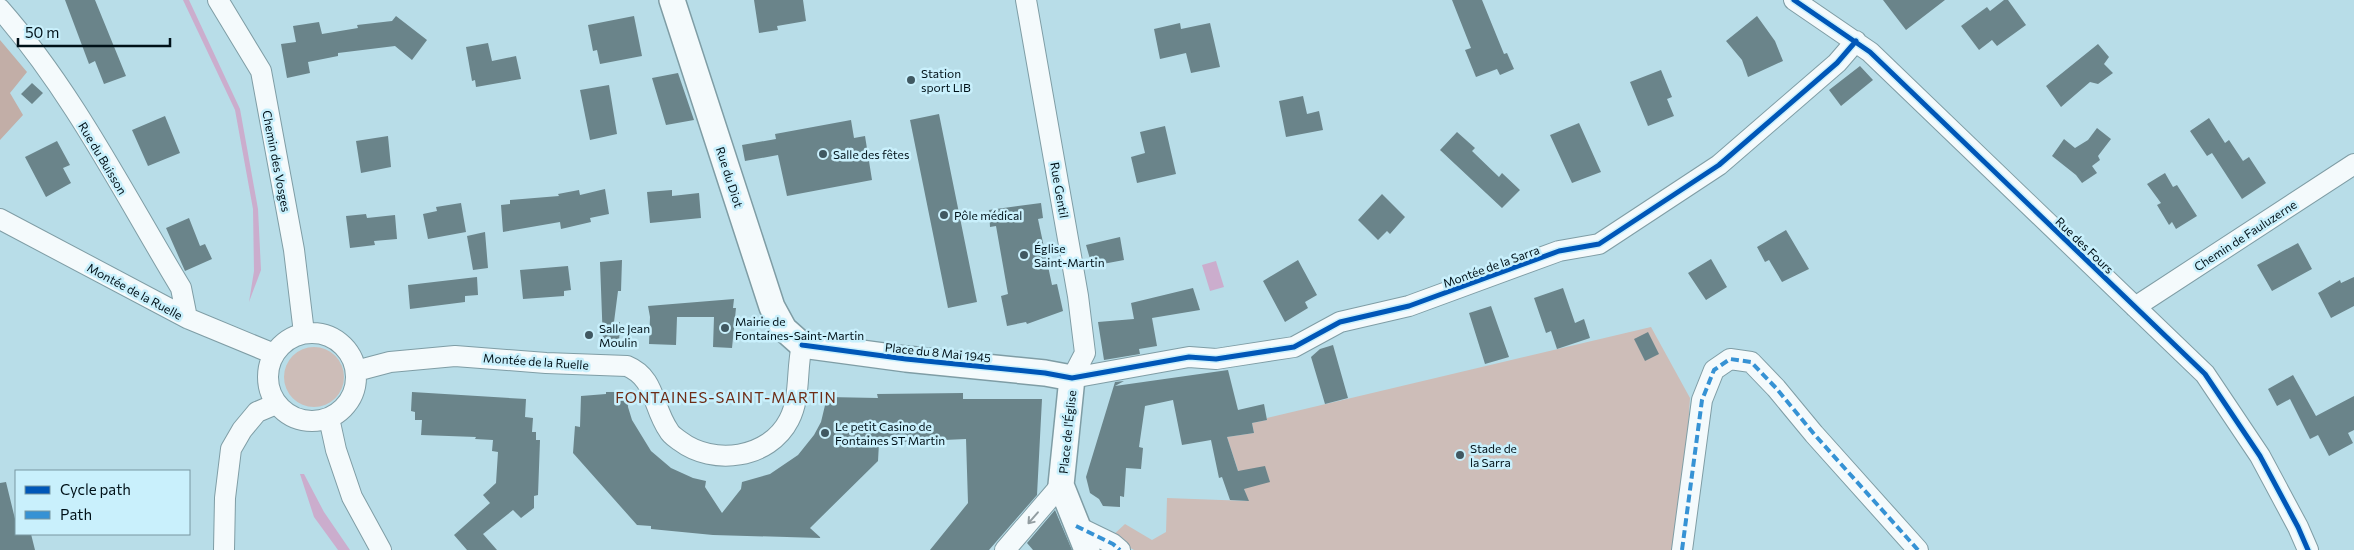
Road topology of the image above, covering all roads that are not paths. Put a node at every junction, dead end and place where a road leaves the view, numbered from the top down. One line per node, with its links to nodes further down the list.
1 (218, 0): 11 (street, Chemin des Vosges)
2 (672, 0): 12 (street, Rue du Diot)
3 (1026, 0): 15 (street, Rue Gentil)
4 (1794, 0): 6 (street, Rue des Fours)
5 (0, 9): 10 (street, Rue du Buisson)
6 (1856, 41): 9 (street, Rue des Fours); 15 (street, Montée de la Sarra)
7 (2354, 164): 9 (street, Chemin de Fauluzerne)
8 (0, 219): 10 (street, Montée de la Ruelle)
9 (2135, 307): 27 (street, Rue des Fours)
10 (187, 318): 13 (street, Montée de la Ruelle)
11 (304, 333): 13 (street); 14 (street)
12 (802, 345): 14 (street, Montée de la Ruelle); 15 (street, Place du 8 Mai 1945)
13 (274, 354): 16 (street)
14 (356, 371): 17 (street)
15 (1072, 378): 18 (street, Place de l'Église)
16 (276, 404): 17 (street); 20 (street)
17 (330, 418): 21 (street)
18 (1061, 485): 19 (street); 22 (street, one-way to 22)
19 (1076, 526): 23 (street); 24 (street)
20 (224, 550)
21 (381, 550)
22 (1005, 550)
23 (1087, 550)
24 (1120, 550)
25 (1682, 550): 26 (street)
26 (1918, 550)
27 (2308, 550)

